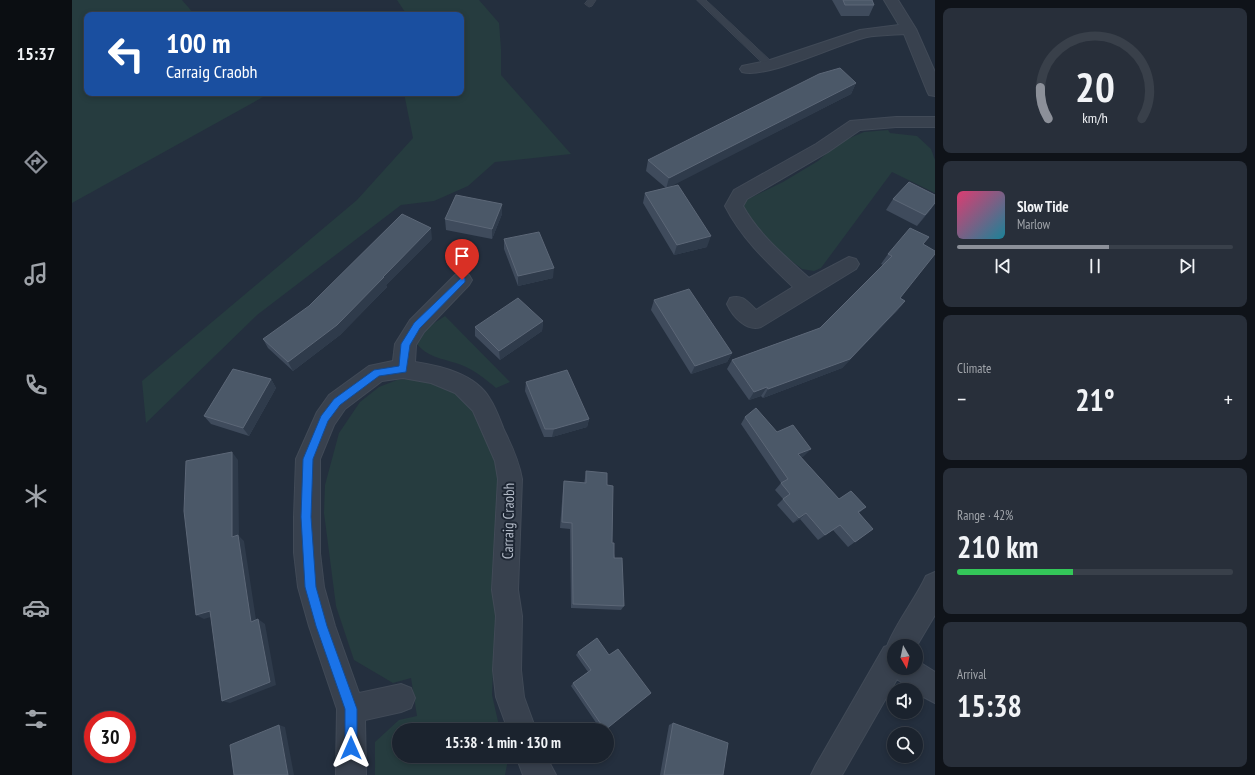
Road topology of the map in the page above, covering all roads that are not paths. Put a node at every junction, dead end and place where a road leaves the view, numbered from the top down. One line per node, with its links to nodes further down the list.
1 (702, 0): 4 (lane)
2 (892, 0): 3 (street)
3 (908, 29): 4 (street); 6 (street)
4 (770, 65): 5 (street)
5 (748, 69)
6 (935, 91)
7 (935, 122): 10 (street)
8 (849, 264): 10 (street)
9 (462, 280): 12 (street)
10 (808, 289): 11 (street)
11 (737, 304)
12 (403, 369): 19 (street, Carraig Craobh); 20 (street, Carraig Craobh)
13 (935, 586): 14 (street)
14 (907, 639)
15 (887, 674): 22 (street)
16 (918, 675): 17 (street)
17 (935, 689)
18 (401, 698): 19 (street)
19 (351, 709): 21 (street, Carraig Craobh)
20 (519, 723)
21 (350, 775)
22 (826, 775)

